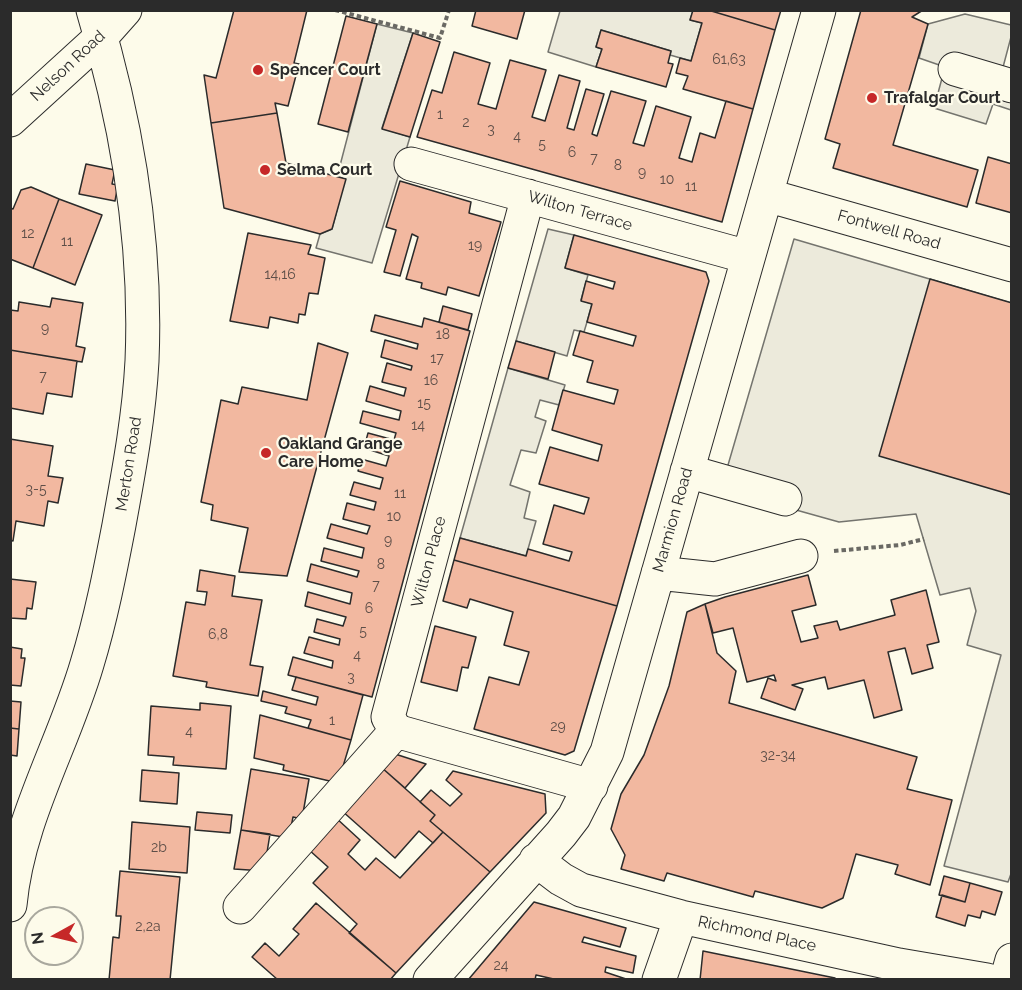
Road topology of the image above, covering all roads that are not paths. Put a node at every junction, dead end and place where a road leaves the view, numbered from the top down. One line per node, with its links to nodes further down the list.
1 (124, 10): 3 (street, Nelson Road)
2 (819, 10): 8 (street, Marmion Road)
3 (97, 24): 6 (street, Nelson Road); 19 (street, Merton Road)
4 (955, 69): 5 (street)
5 (1011, 86)
6 (10, 120)
7 (411, 164): 9 (street, Wilton Terrace)
8 (766, 195): 10 (street, Marmion Road); 11 (street, Fontwell Road)
9 (528, 196): 10 (street, Wilton Terrace); 16 (street, Wilton Place)
10 (748, 257): 12 (street, Marmion Road)
11 (1011, 265)
12 (687, 471): 13 (street); 15 (street, Marmion Road)
13 (785, 499)
14 (801, 556): 15 (street)
15 (658, 573): 17 (street, Marmion Road)
16 (396, 731): 17 (street); 20 (street)
17 (591, 786): 18 (street, Marmion Road)
18 (536, 861): 21 (street, Richmond Place); 23 (street, Marmion Road)
19 (11, 888)
20 (240, 907)
21 (681, 917): 22 (street, Richmond Place); 24 (street)
22 (1004, 975)
23 (430, 980)
24 (659, 980)

